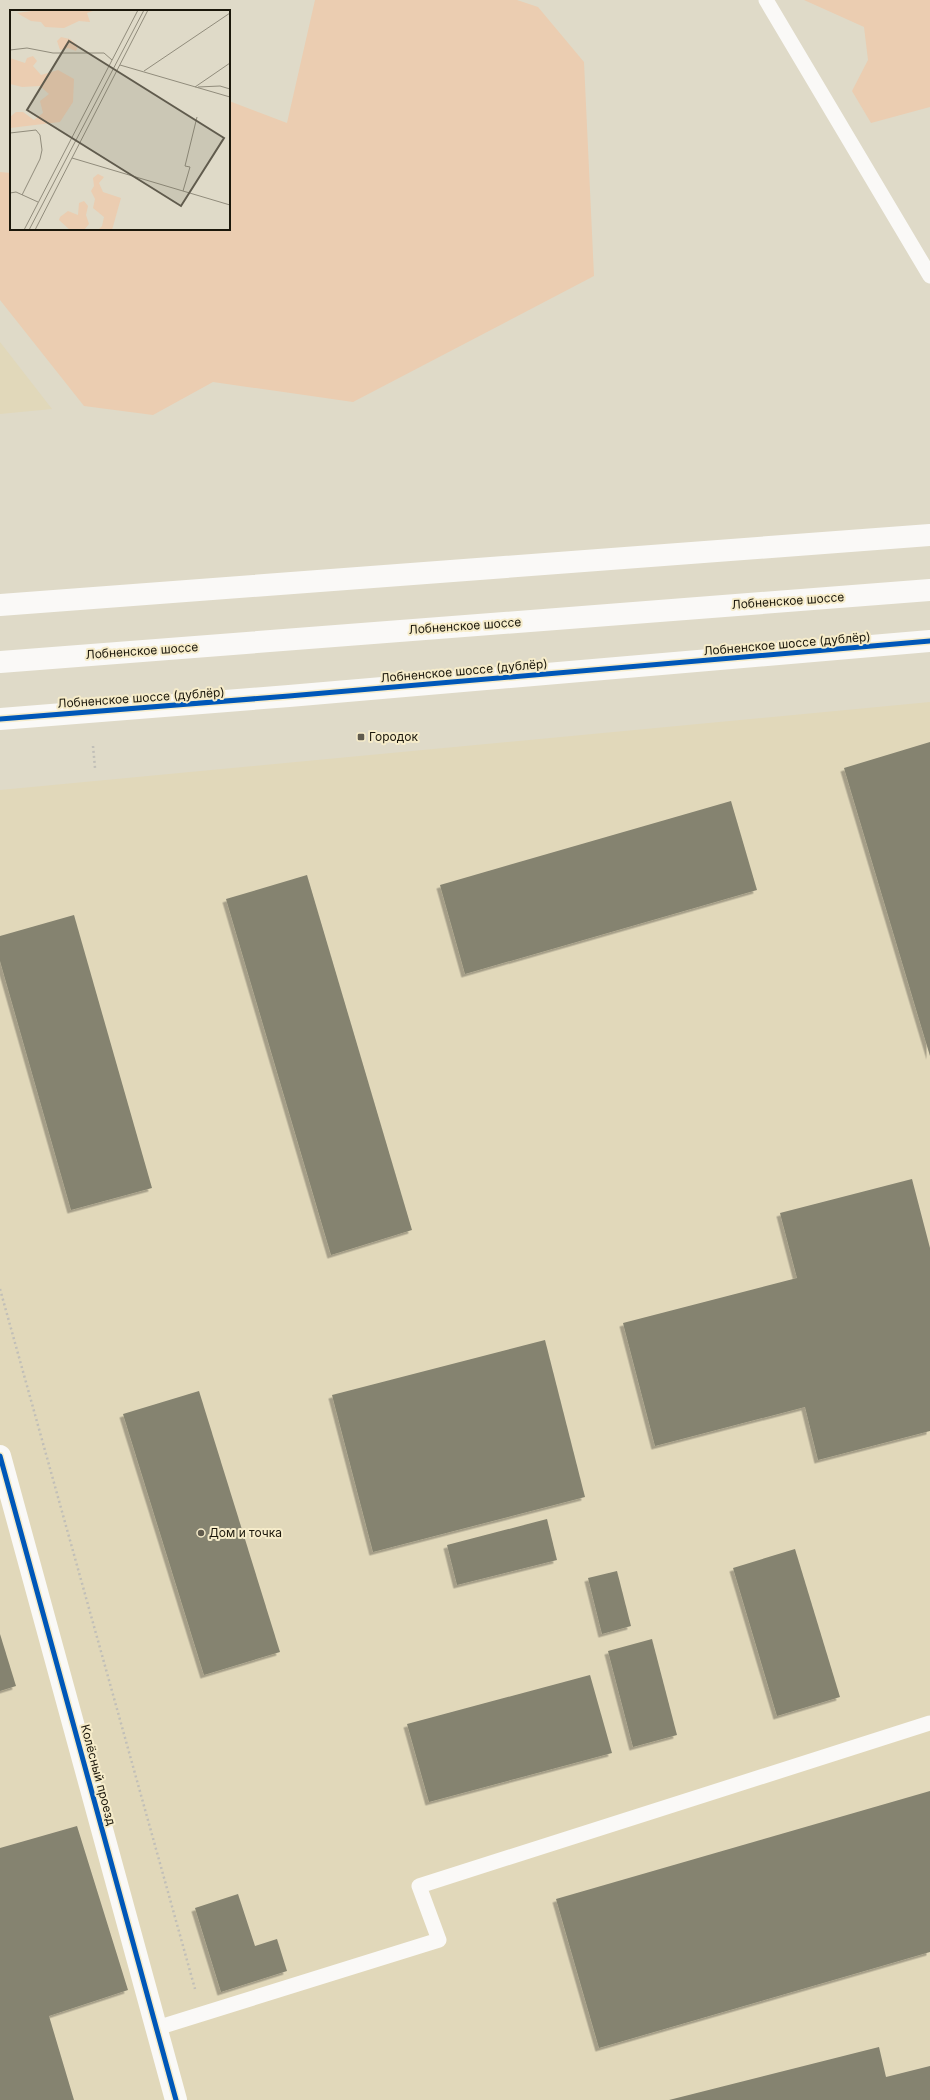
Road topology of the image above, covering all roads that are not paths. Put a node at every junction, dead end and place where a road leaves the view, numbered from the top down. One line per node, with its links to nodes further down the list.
1 (766, 0): 2 (lane)
2 (930, 276)
3 (930, 534): 5 (main road)
4 (930, 590): 7 (main road, Лобненское шоссе)
5 (0, 605)
6 (930, 641): 8 (main road, Лобненское шоссе (дублёр))
7 (0, 662)
8 (0, 719)
9 (0, 1456): 11 (main road, Колёсный проезд)
10 (930, 1722): 11 (lane)
11 (157, 2028): 12 (main road, Колёсный проезд)
12 (176, 2100)

